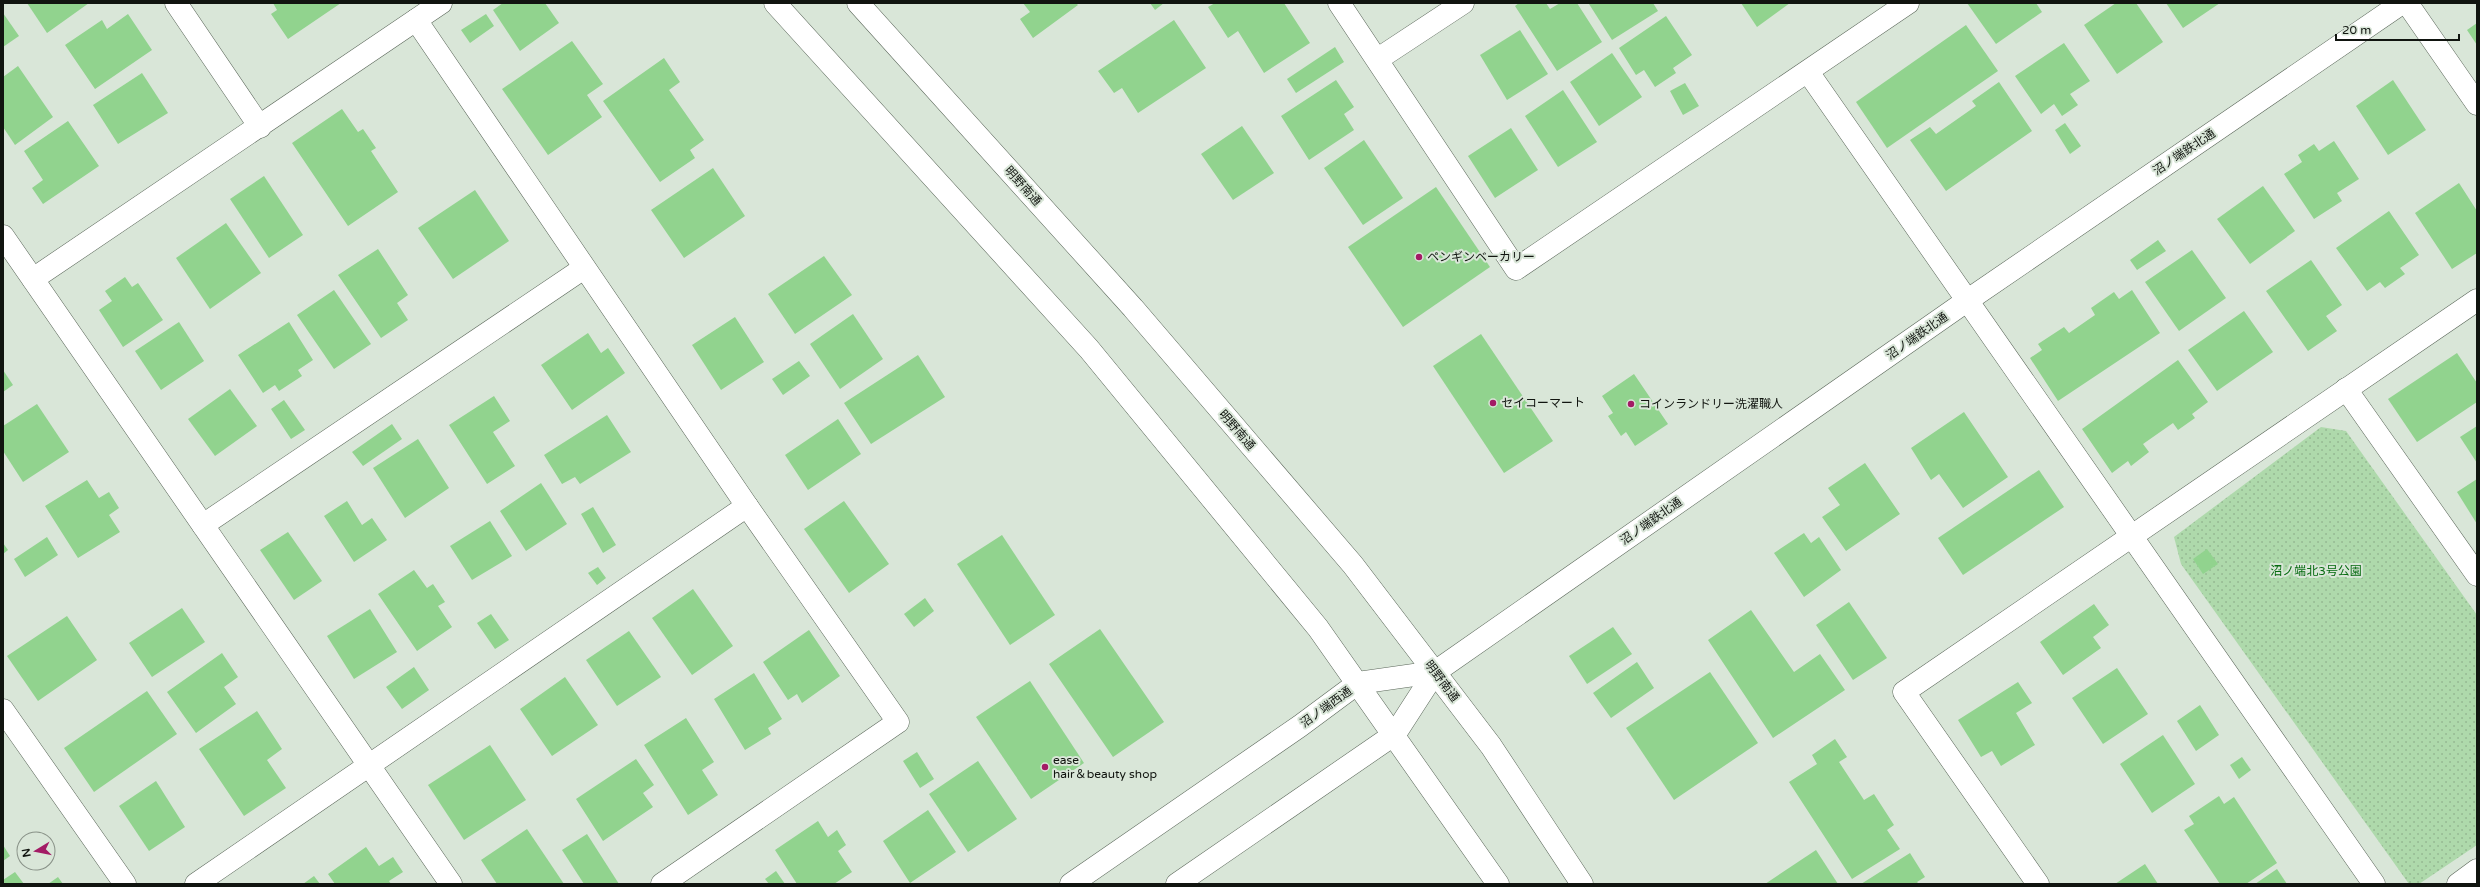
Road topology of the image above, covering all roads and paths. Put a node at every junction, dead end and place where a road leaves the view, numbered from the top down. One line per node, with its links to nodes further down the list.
1 (176, 3): 14 (street)
2 (441, 3): 10 (street)
3 (775, 3): 26 (street)
4 (858, 3): 25 (street, 明野南通)
5 (1340, 3): 11 (street)
6 (1462, 3): 11 (street)
7 (1908, 3): 12 (street)
8 (2402, 3): 18 (street, 沼ノ端鉄北通)
9 (2407, 3): 13 (street)
10 (416, 20): 14 (street); 16 (street)
11 (1378, 59): 12 (street)
12 (1808, 72): 18 (street)
13 (2477, 104)
14 (260, 127): 17 (street)
15 (3, 236): 17 (street)
16 (584, 268): 21 (street); 22 (street)
17 (33, 279): 22 (street)
18 (1968, 300): 23 (street); 25 (street, 沼ノ端鉄北通)
19 (2477, 300): 20 (street)
20 (2346, 388): 23 (street); 24 (street)
21 (747, 506): 29 (street); 34 (street)
22 (203, 525): 29 (street)
23 (2132, 536): 39 (street); 40 (street)
24 (2477, 575)
25 (1435, 672): 26 (street, 沼ノ端西通); 28 (street); 38 (street, 明野南通)
26 (1358, 683): 28 (street); 35 (street, 沼ノ端西通)
27 (3, 710): 31 (street)
28 (1395, 734): 36 (street); 37 (street)
29 (369, 765): 32 (street); 33 (street)
30 (2477, 870): 41 (street)
31 (125, 884)
32 (196, 884)
33 (451, 884)
34 (662, 884)
35 (1071, 884)
36 (1177, 884)
37 (1498, 884)
38 (1582, 884)
39 (2038, 884)
40 (2374, 884)
41 (2458, 884)

